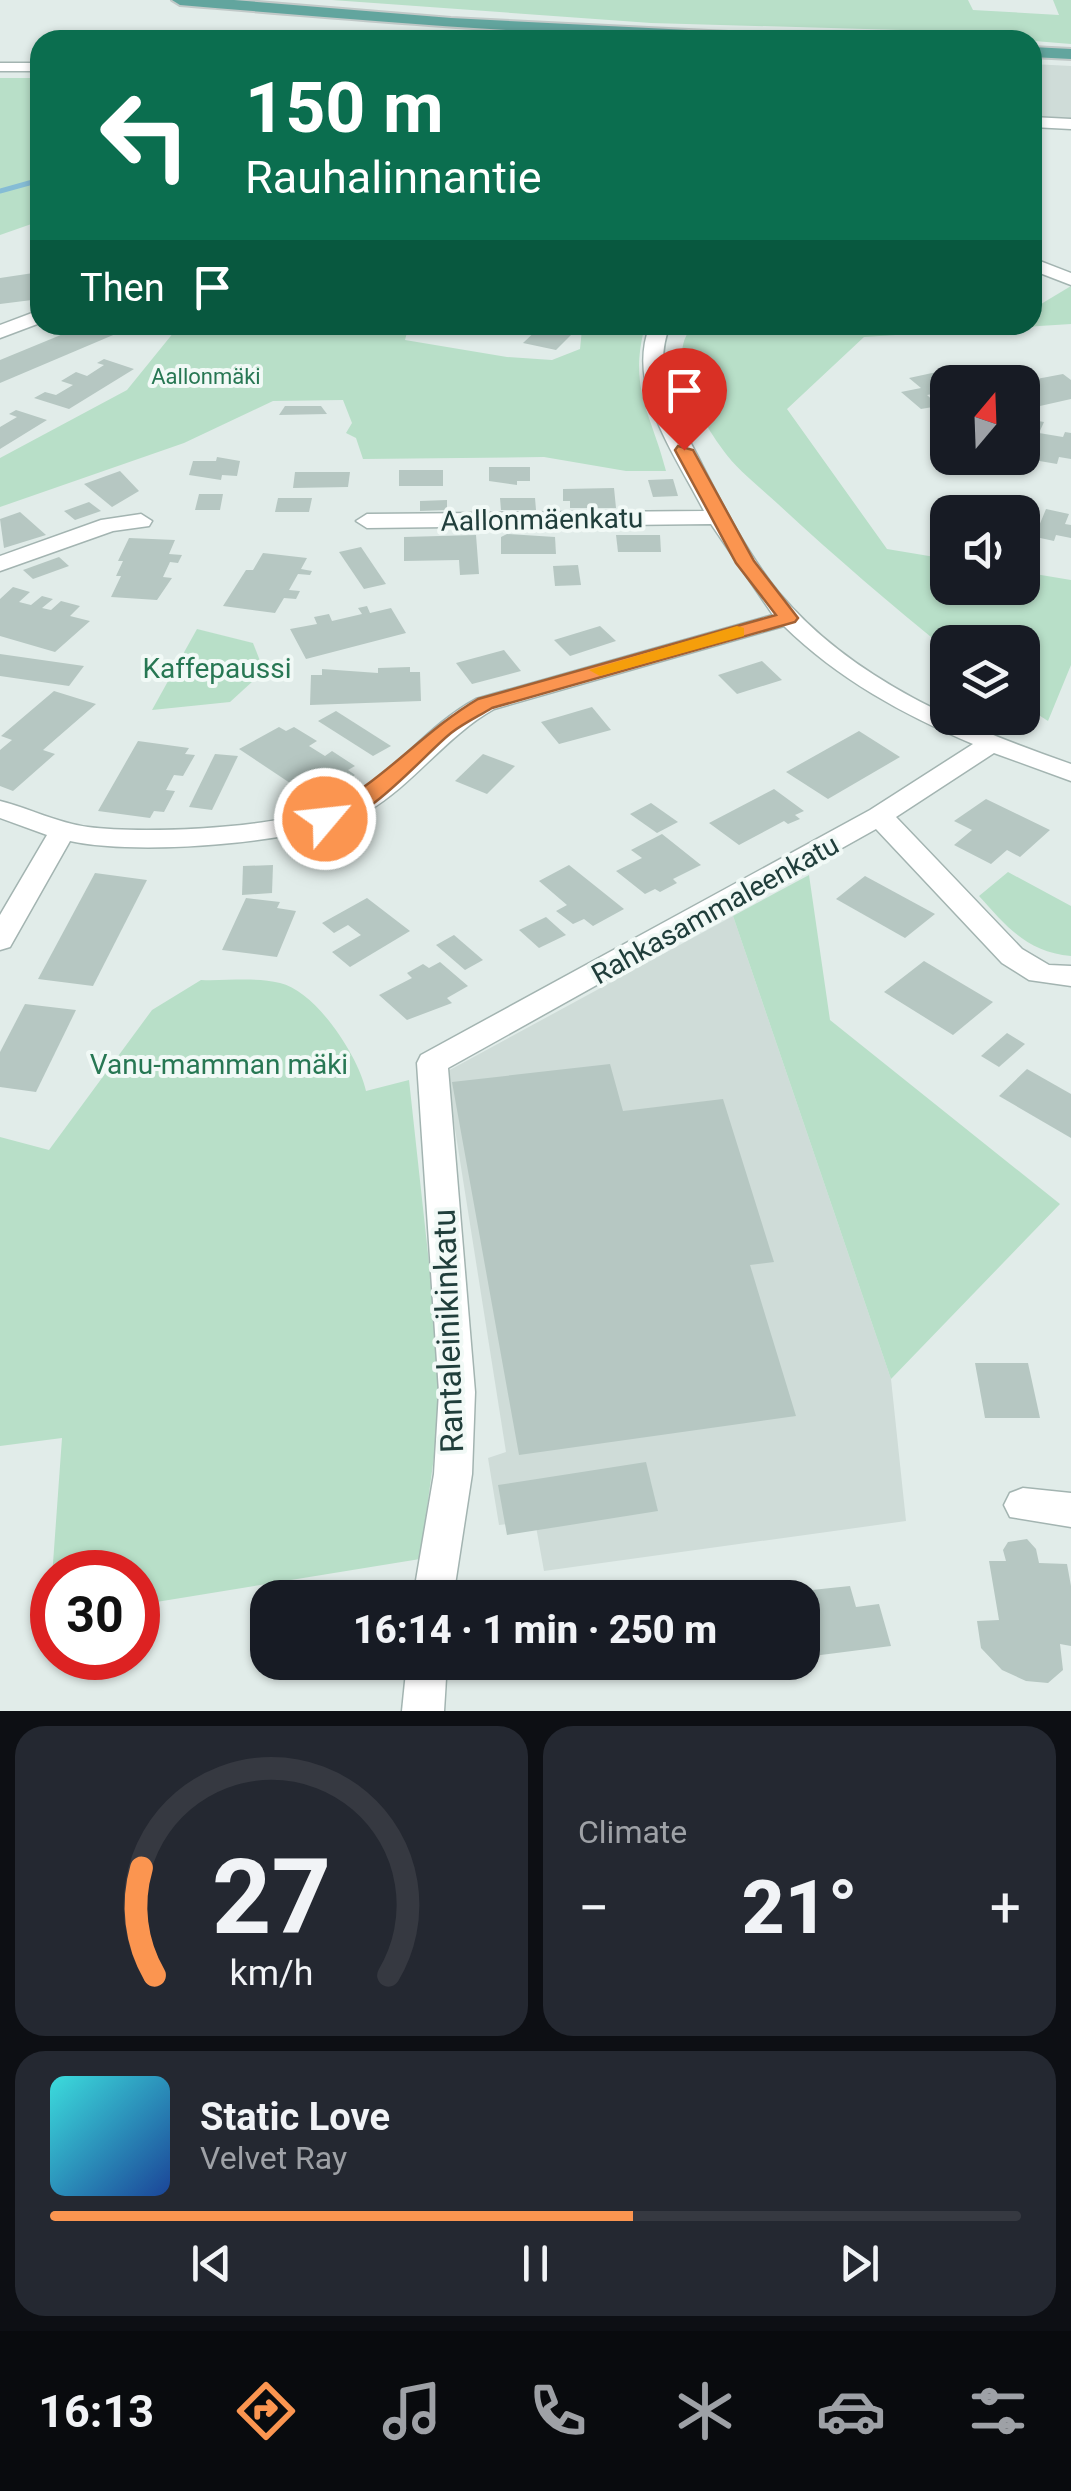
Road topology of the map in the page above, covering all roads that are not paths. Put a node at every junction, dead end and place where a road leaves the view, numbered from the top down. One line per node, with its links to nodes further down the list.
1 (180, 0): 2 (main road)
2 (591, 30)
3 (1042, 53): 4 (main road)
4 (1071, 54)
5 (0, 67): 6 (street)
6 (30, 67)
7 (1042, 123): 8 (street)
8 (1071, 124)
9 (1042, 268): 10 (street)
10 (1071, 280)
11 (30, 320): 12 (street)
12 (0, 332)
13 (655, 335): 14 (street)
14 (717, 517): 16 (street, Aallonmäenkatu); 18 (street)
15 (141, 521): 17 (street)
16 (366, 521)
17 (0, 564)
18 (788, 618): 19 (street); 23 (street)
19 (991, 744): 20 (street); 22 (street, Rahkasammaleenkatu)
20 (1071, 773)
21 (0, 809): 23 (street)
22 (879, 816): 25 (street); 26 (street, Rahkasammaleenkatu)
23 (62, 832): 24 (street)
24 (0, 940)
25 (1071, 976)
26 (432, 1063): 29 (street, Rantaleinikinkatu)
27 (1024, 1505): 28 (street)
28 (1071, 1510)
29 (436, 1580)
30 (426, 1680): 31 (street)
31 (423, 1711)

